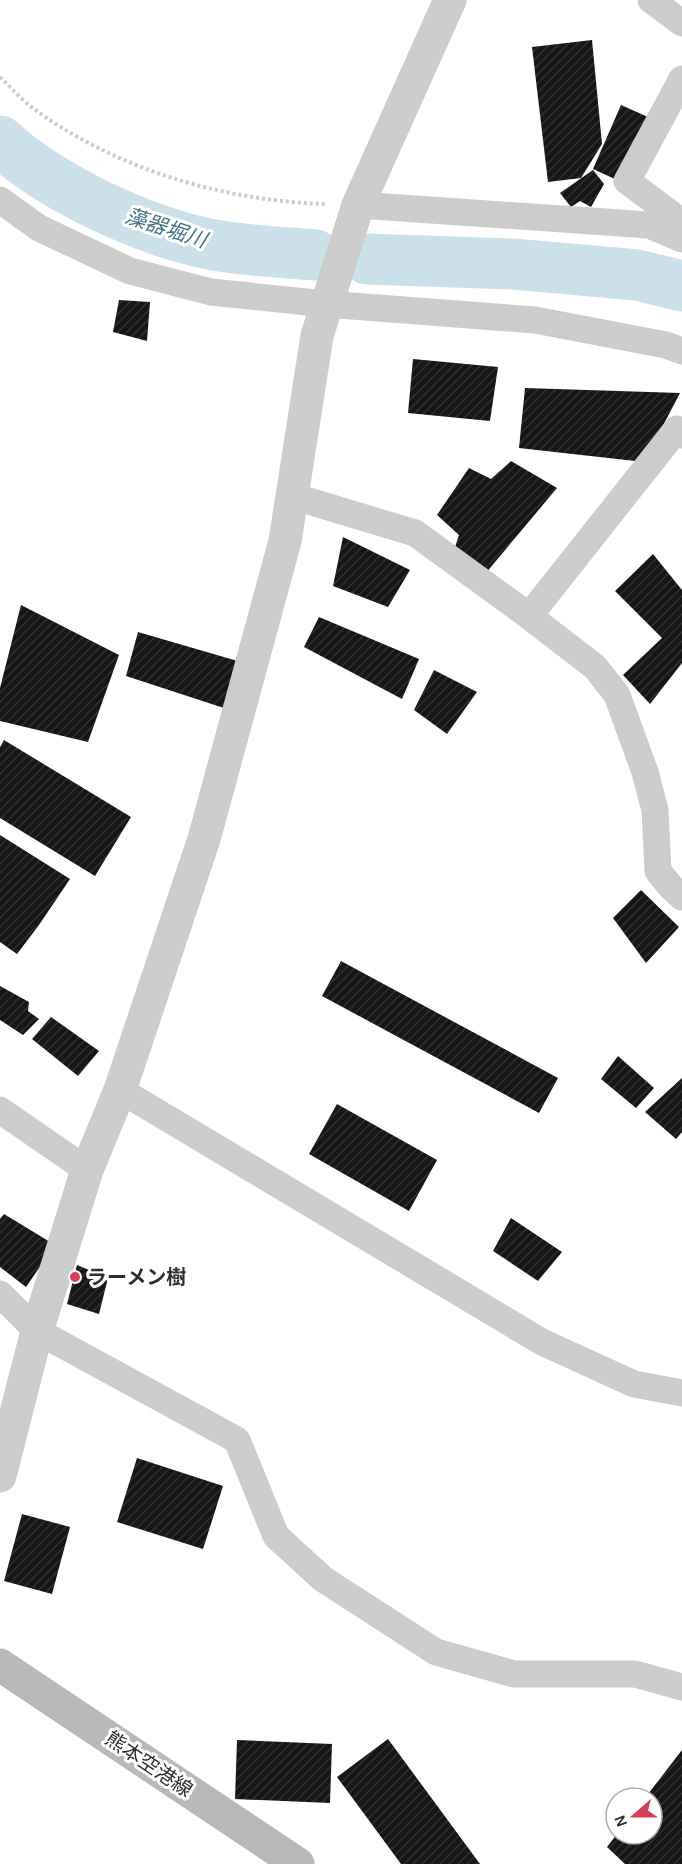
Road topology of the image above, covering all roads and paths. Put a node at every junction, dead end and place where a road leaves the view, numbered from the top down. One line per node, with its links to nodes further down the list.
1 (450, 0): 7 (street)
2 (651, 0): 3 (street)
3 (682, 23)
4 (0, 77): 7 (path)
5 (682, 79): 8 (street)
6 (0, 200): 10 (street)
7 (358, 205): 9 (street); 10 (street)
8 (682, 222)
9 (682, 239)
10 (326, 304): 11 (street); 13 (street)
11 (682, 351)
12 (682, 435): 14 (street)
13 (292, 496): 14 (street); 16 (street)
14 (529, 616): 15 (street)
15 (682, 897)
16 (120, 1090): 18 (street); 21 (street)
17 (0, 1110): 18 (street)
18 (87, 1170): 20 (street)
19 (0, 1294): 20 (street)
20 (37, 1331): 22 (street); 24 (street)
21 (682, 1393)
22 (0, 1476)
23 (0, 1665): 25 (main road, 熊本空港線)
24 (682, 1687)
25 (298, 1864)

